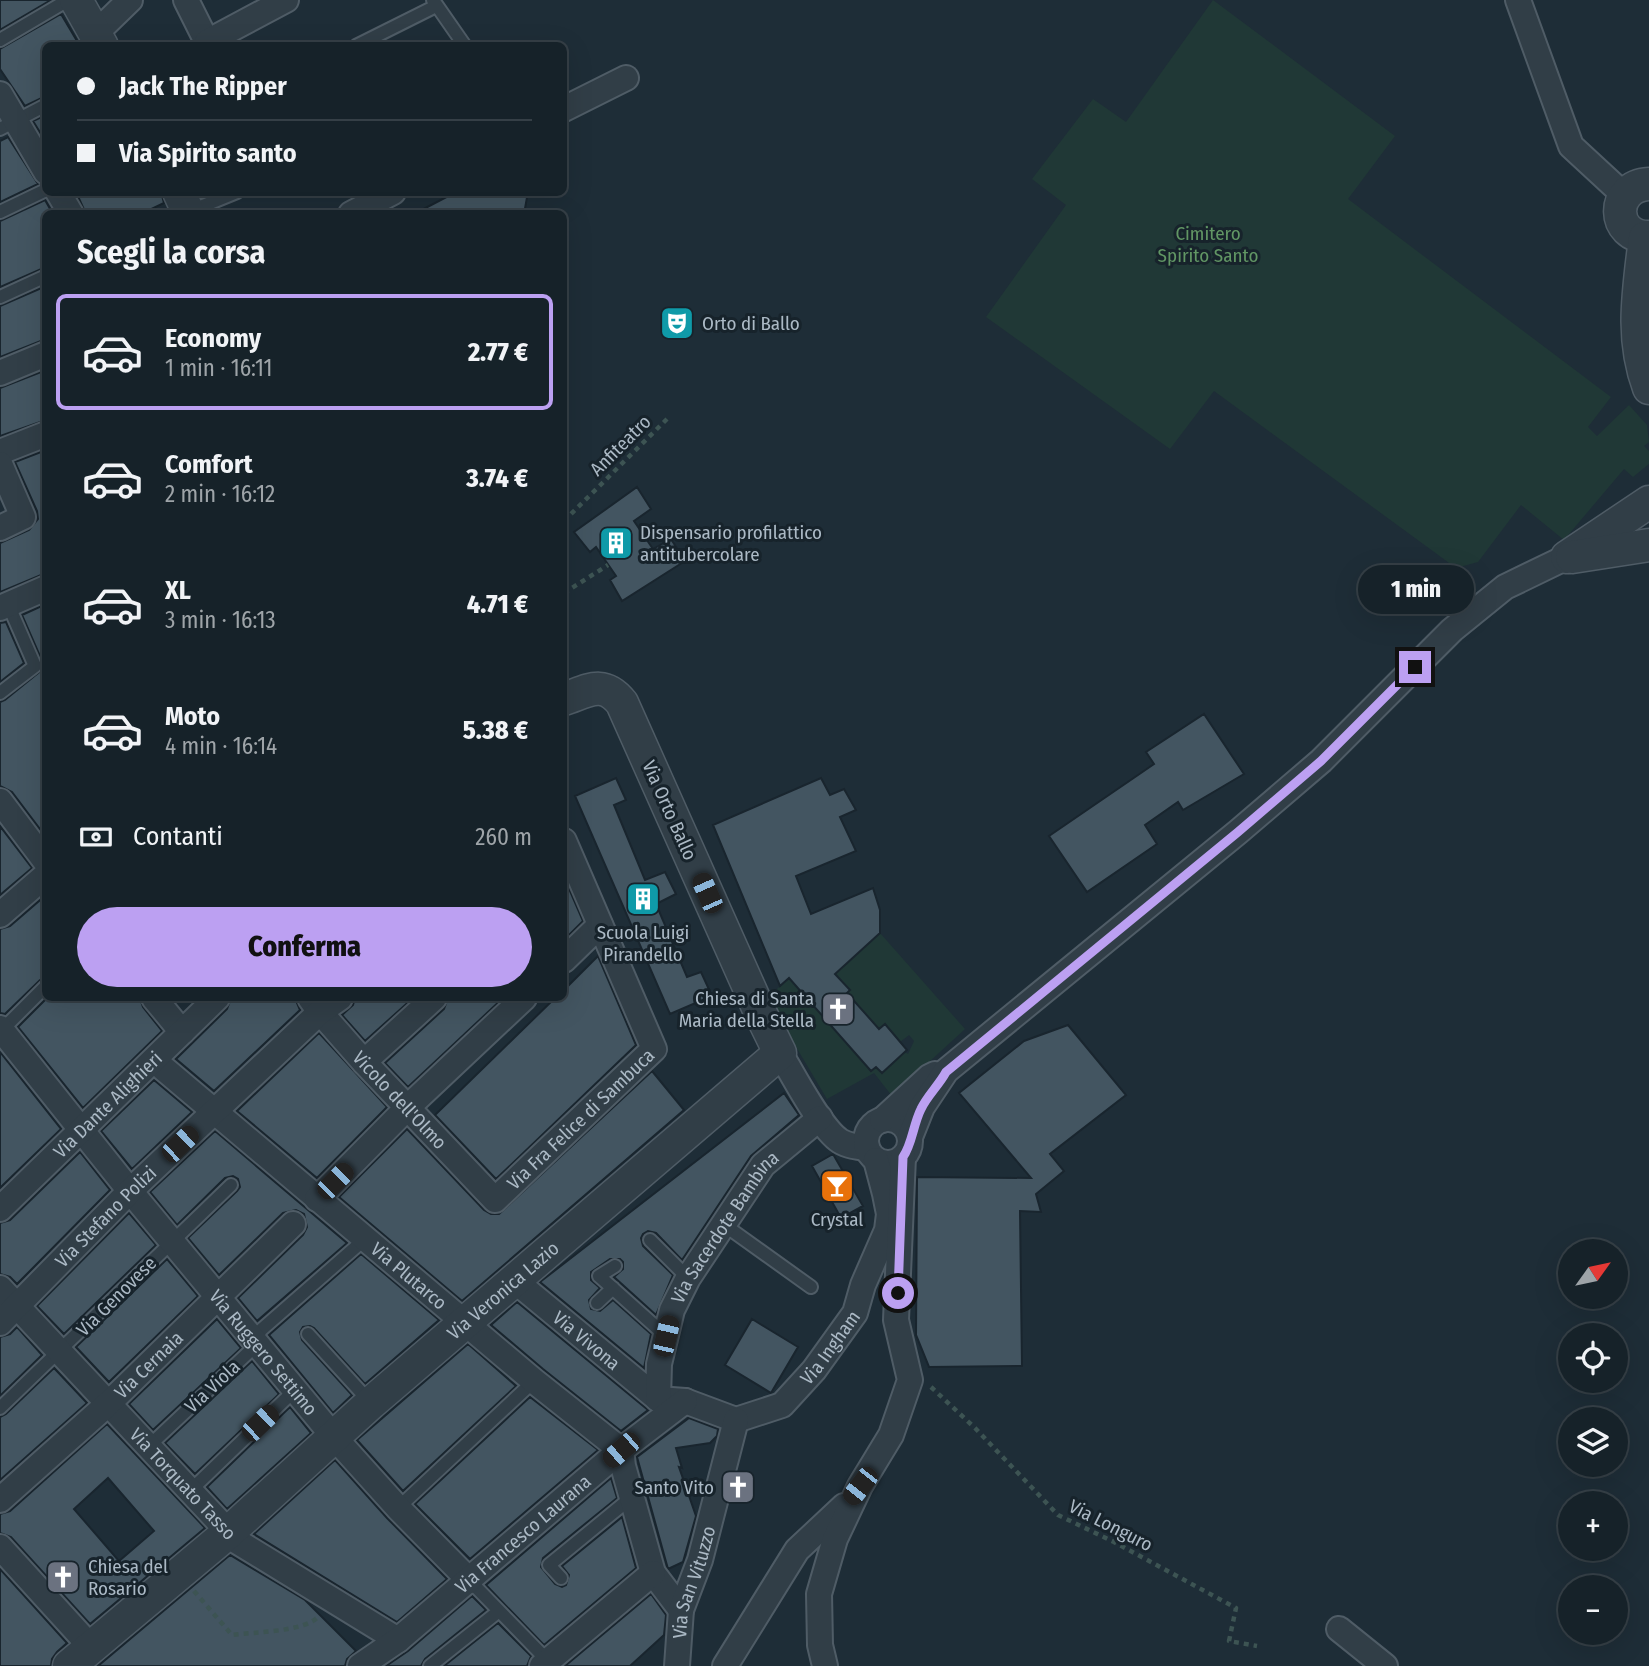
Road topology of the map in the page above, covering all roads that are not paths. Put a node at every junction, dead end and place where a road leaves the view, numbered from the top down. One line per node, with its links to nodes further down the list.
1 (68, 0): 9 (lane)
2 (76, 0): 8 (street)
3 (130, 0): 8 (street)
4 (186, 0): 10 (street)
5 (286, 0): 11 (street)
6 (1518, 0): 20 (street)
7 (434, 3): 12 (lane); 13 (lane)
8 (99, 39)
9 (0, 40)
10 (207, 42)
11 (212, 42)
12 (363, 42)
13 (462, 42)
14 (626, 78): 17 (street)
15 (0, 94): 18 (street)
16 (42, 108): 18 (lane)
17 (567, 108)
18 (8, 125): 19 (street)
19 (42, 167)
20 (1637, 189): 27 (street)
21 (42, 192): 26 (lane)
22 (224, 196): 24 (lane)
23 (385, 196): 25 (street)
24 (185, 208)
25 (359, 210)
26 (0, 212)
27 (1647, 237): 32 (street)
28 (42, 278): 29 (lane)
29 (0, 297)
30 (42, 356): 31 (street)
31 (0, 373)
32 (1649, 387)
33 (42, 436): 34 (street)
34 (0, 452)
35 (0, 464): 37 (street)
36 (1649, 502): 39 (street)
37 (0, 528)
38 (1649, 545): 39 (street)
39 (1567, 557): 63 (street)
40 (42, 590): 41 (street)
41 (4, 606): 42 (lane)
42 (0, 693)
43 (567, 698): 60 (street, Via Orto Ballo)
44 (0, 802): 45 (street)
45 (42, 857)
46 (567, 860): 48 (street, Via Fra Felice di Sambuca)
47 (42, 878): 49 (street)
48 (570, 879): 50 (street, Via Fra Felice di Sambuca)
49 (1, 913)
50 (600, 925): 51 (street); 74 (street, Via Fra Felice di Sambuca)
51 (567, 957)
52 (42, 990): 58 (lane)
53 (156, 1001): 59 (street)
54 (214, 1001): 59 (street, Via Dante Alighieri)
55 (431, 1001): 61 (street)
56 (521, 1001): 64 (street)
57 (323, 1002): 61 (street, Vicolo dell'Olmo); 66 (street, Via Stefano Polizi)
58 (1, 1030): 68 (street, Via Ruggero Settimo)
59 (182, 1032): 68 (street, Via Dante Alighieri)
60 (780, 1054): 65 (street); 83 (street, Via Veronica Lazio)
61 (364, 1062): 64 (street, Vicolo dell'Olmo)
62 (163, 1068): 66 (street, Via Plutarco)
63 (946, 1072): 67 (street); 69 (street)
64 (408, 1107): 73 (street); 74 (street, Vicolo dell'Olmo)
65 (816, 1111): 67 (street); 70 (street); 77 (street, Via Sacerdote Bambina)
66 (213, 1112): 72 (street, Via Stefano Polizi); 73 (street, Via Plutarco)
67 (879, 1121): 69 (street); 70 (street)
68 (82, 1130): 72 (street, Via Ruggero Settimo); 75 (street, Via Dante Alighieri)
69 (906, 1147): 70 (street); 105 (street)
70 (871, 1154): 101 (street, Via Ingham)
71 (231, 1185): 80 (lane, Via Genovese)
72 (130, 1191): 80 (street, Via Ruggero Settimo); 88 (street, Via Stefano Polizi)
73 (317, 1199): 78 (street, Via Plutarco)
74 (495, 1200)
75 (0, 1209)
76 (293, 1224): 86 (street, Via Cernaia)
77 (723, 1224): 82 (street, Via Sacerdote Bambina); 84 (lane)
78 (365, 1239): 89 (street, Via Plutarco); 92 (lane, Via Viola)
79 (650, 1240): 82 (lane)
80 (172, 1241): 86 (street, Via Ruggero Settimo); 93 (lane, Via Genovese)
81 (615, 1266): 85 (lane)
82 (688, 1278): 91 (street, Via Sacerdote Bambina)
83 (515, 1282): 89 (street, Via Veronica Lazio); 96 (street, Via Vivona)
84 (811, 1287)
85 (613, 1288): 87 (lane); 91 (lane)
86 (217, 1297): 92 (street, Via Ruggero Settimo); 99 (street, Via Cernaia)
87 (597, 1303)
88 (6, 1306): 93 (street, Via Torquato Tasso)
89 (466, 1322): 94 (street, Via Plutarco); 98 (street, Via Veronica Lazio)
90 (308, 1334): 98 (lane)
91 (666, 1336): 96 (street, Via Sacerdote Bambina)
92 (256, 1343): 95 (street, Via Ruggero Settimo); 103 (lane, Via Viola)
93 (60, 1352): 99 (street, Via Torquato Tasso); 100 (lane, Via Genovese)
94 (534, 1381): 104 (street, Via Plutarco); 109 (lane)
95 (295, 1390): 102 (street, Via Ruggero Settimo); 106 (lane)
96 (659, 1399): 97 (street)
97 (685, 1401): 101 (street); 104 (street, Via Francesco Laurana)
98 (371, 1402): 102 (street, Via Veronica Lazio)
99 (109, 1404): 103 (street, Via Torquato Tasso); 108 (street, Via Cernaia)
100 (0, 1408)
101 (736, 1420): 115 (street, Via San Vituzzo)
102 (334, 1437): 109 (street, Via Ruggero Settimo); 110 (street, Via Veronica Lazio)
103 (149, 1446): 106 (street, Via Torquato Tasso)
104 (621, 1450): 107 (street); 114 (street, Via Francesco Laurana)
105 (860, 1486): 124 (street); 125 (street)
106 (190, 1491): 110 (street, Via Torquato Tasso)
107 (632, 1497): 112 (street); 113 (lane)
108 (0, 1500)
109 (398, 1508): 114 (street, Via Ruggero Settimo)
110 (229, 1532): 118 (street, Via Torquato Tasso); 119 (street, Via Veronica Lazio)
111 (0, 1547): 119 (street)
112 (653, 1573): 115 (street); 120 (street)
113 (561, 1578)
114 (470, 1581): 116 (lane, Via Ruggero Settimo); 118 (street, Via Francesco Laurana)
115 (681, 1610): 123 (street, Via San Vituzzo)
116 (499, 1611): 120 (lane, Via Ruggero Settimo); 122 (lane)
117 (1339, 1629): 126 (street)
118 (398, 1640): 121 (street, Via Francesco Laurana)
119 (80, 1657)
120 (545, 1664)
121 (360, 1666)
122 (430, 1666)
123 (677, 1666)
124 (724, 1666)
125 (825, 1666)
126 (1385, 1666)

